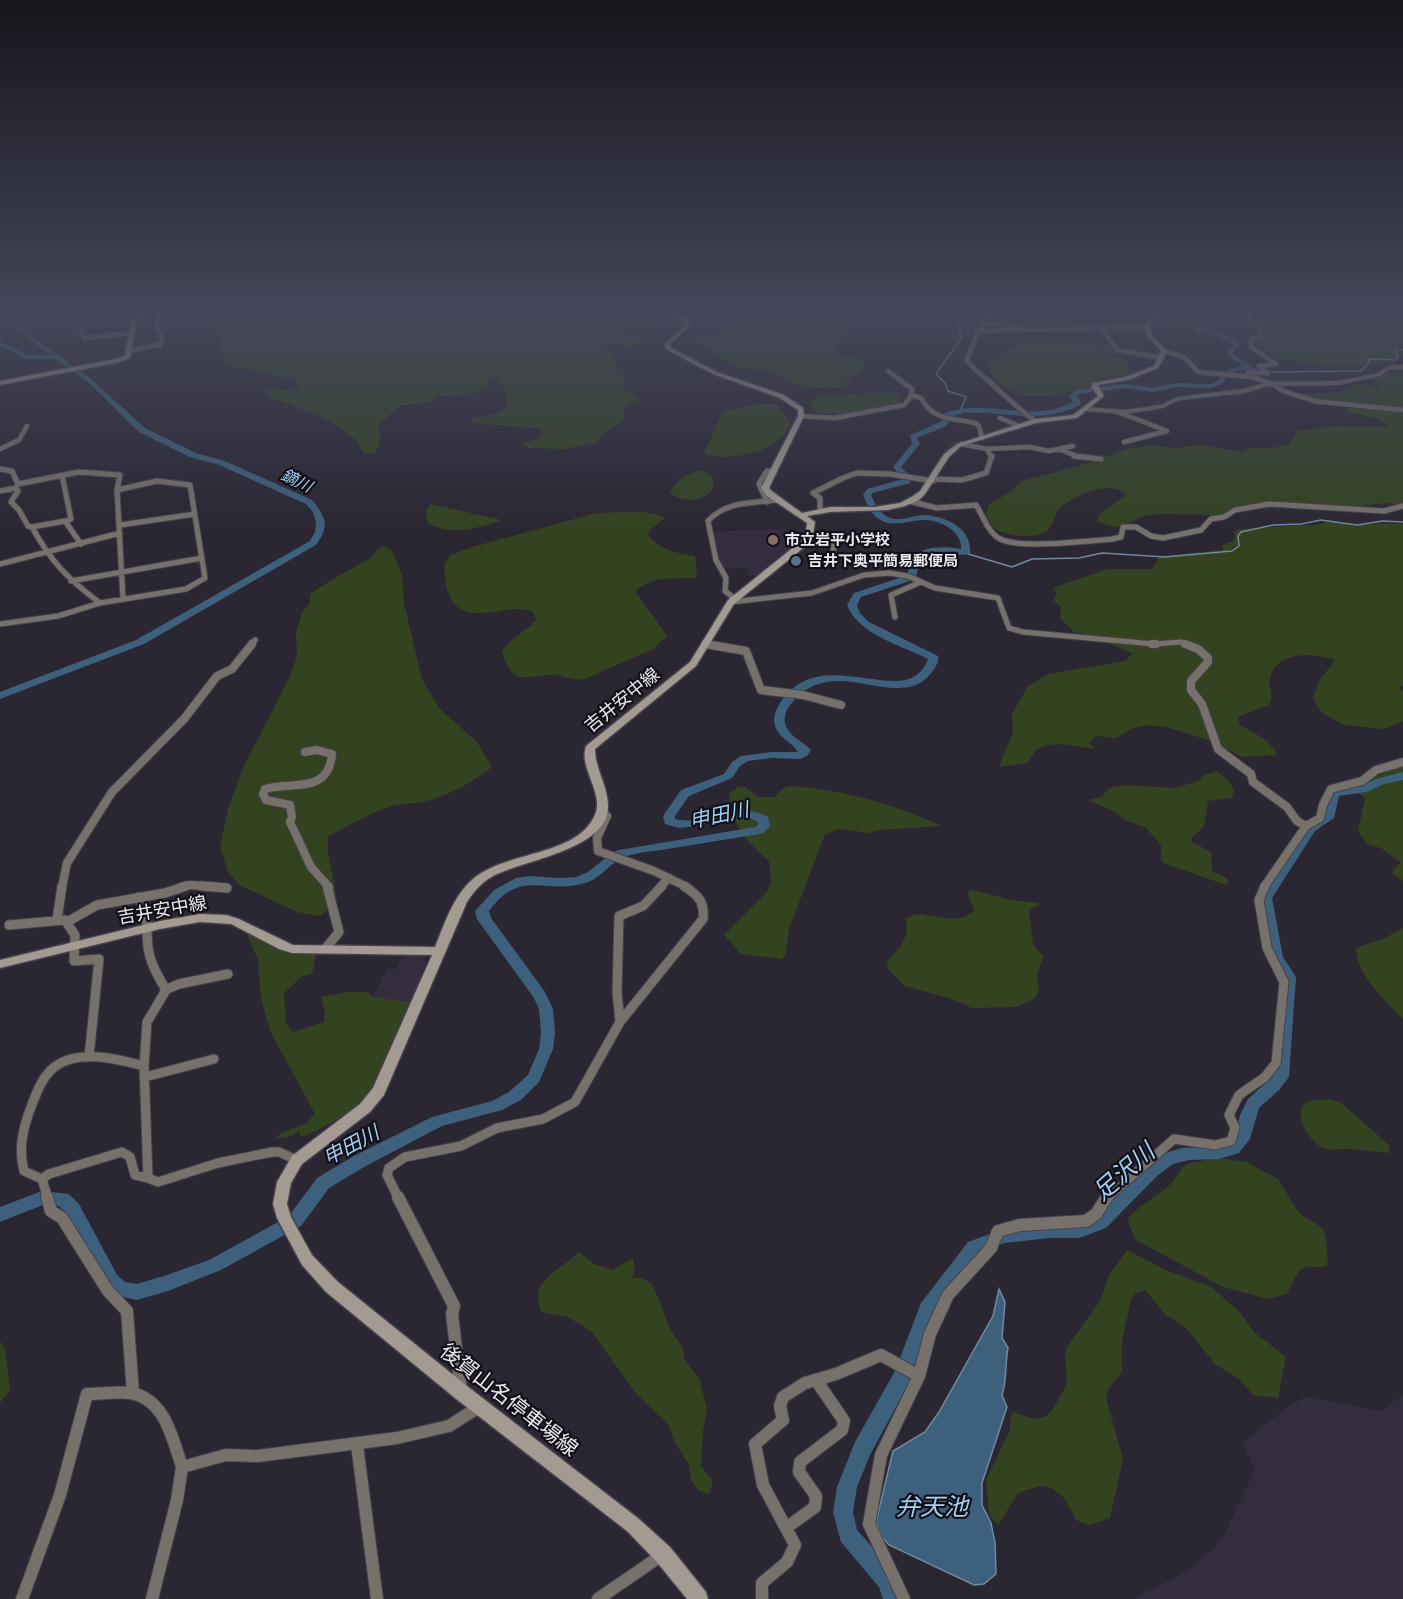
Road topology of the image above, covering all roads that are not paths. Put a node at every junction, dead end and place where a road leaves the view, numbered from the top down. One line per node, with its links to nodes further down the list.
1 (1273, 384): 9 (street)
2 (751, 385): 11 (main road)
3 (908, 385): 7 (street)
4 (991, 385): 13 (street)
5 (1096, 385): 8 (main road)
6 (1270, 385): 10 (street)
7 (911, 395): 11 (street); 16 (street)
8 (1086, 409): 10 (street); 13 (main road)
9 (1403, 410)
10 (1118, 412): 17 (street)
11 (801, 416): 25 (main road)
12 (1000, 418): 15 (street)
13 (1034, 420): 15 (main road)
14 (27, 426): 21 (street)
15 (1019, 426): 16 (main road)
16 (982, 438): 18 (main road)
17 (1124, 442)
18 (961, 444): 20 (street); 27 (main road)
19 (1073, 446): 22 (street)
20 (987, 448): 22 (street); 27 (street)
21 (0, 449)
22 (1059, 449): 23 (street)
23 (1101, 459)
24 (0, 469): 28 (street)
25 (772, 471): 31 (main road); 33 (street)
26 (62, 475): 28 (street); 29 (street); 38 (street)
27 (933, 480): 32 (main road); 35 (street)
28 (17, 486): 30 (street); 40 (street)
29 (117, 490): 36 (street); 39 (street)
30 (0, 491)
31 (778, 500): 33 (street); 37 (main road)
32 (909, 501): 34 (street); 35 (main road)
33 (767, 502): 52 (street)
34 (1403, 506)
35 (820, 510): 37 (main road)
36 (195, 514): 39 (street); 46 (street)
37 (802, 515): 52 (main road, 吉井安中線)
38 (65, 521): 40 (street); 43 (street)
39 (120, 525): 41 (street)
40 (32, 527): 44 (street)
41 (120, 533): 43 (street); 48 (street)
42 (834, 543): 45 (street)
43 (81, 544): 44 (street)
44 (46, 553): 47 (street); 50 (street)
45 (833, 553)
46 (202, 558): 48 (street); 51 (street)
47 (0, 564)
48 (122, 572): 50 (street); 51 (street)
49 (914, 579): 52 (street); 54 (street); 62 (street)
50 (71, 581): 53 (street)
51 (123, 600): 53 (street)
52 (732, 600): 57 (main road, 吉井安中線)
53 (100, 603): 55 (street)
54 (896, 617)
55 (0, 624)
56 (255, 640): 66 (street)
57 (705, 644): 58 (street); 61 (main road, 吉井安中線)
58 (841, 705)
59 (305, 752): 71 (street)
60 (1403, 762): 62 (street)
61 (602, 812): 63 (street); 72 (main road)
62 (1306, 826): 84 (street)
63 (669, 878): 76 (street); 76 (street)
64 (227, 888): 65 (street)
65 (138, 897): 67 (street); 69 (street)
66 (57, 920): 67 (street); 68 (street)
67 (67, 922): 70 (street)
68 (9, 924)
69 (149, 928): 70 (main road, 吉井安中線); 71 (main road, 吉井安中線); 75 (street)
70 (75, 946): 73 (main road, 吉井安中線); 77 (street)
71 (325, 950): 72 (main road, 吉井安中線)
72 (440, 951): 81 (main road)
73 (0, 964)
74 (228, 974): 75 (street)
75 (165, 990): 79 (street)
76 (620, 1022): 86 (street)
77 (89, 1057): 79 (street); 83 (street)
78 (214, 1059): 80 (street)
79 (144, 1066): 80 (street)
80 (145, 1077): 82 (street)
81 (297, 1160): 82 (street); 86 (main road, 後賀山名停車場線)
82 (148, 1178): 83 (street)
83 (42, 1179): 87 (street)
84 (919, 1376): 85 (street); 99 (street)
85 (816, 1380): 91 (street); 91 (street)
86 (461, 1392): 88 (main road, 後賀山名停車場線)
87 (134, 1393): 90 (street); 93 (street)
88 (480, 1407): 89 (street); 92 (main road, 後賀山名停車場線)
89 (357, 1445): 90 (street); 95 (street)
90 (182, 1467): 94 (street)
91 (786, 1528): 98 (street)
92 (663, 1554): 96 (street); 97 (main road, 後賀山名停車場線)
93 (22, 1599)
94 (152, 1599)
95 (377, 1599)
96 (598, 1599)
97 (699, 1599)
98 (762, 1599)
99 (904, 1599)

